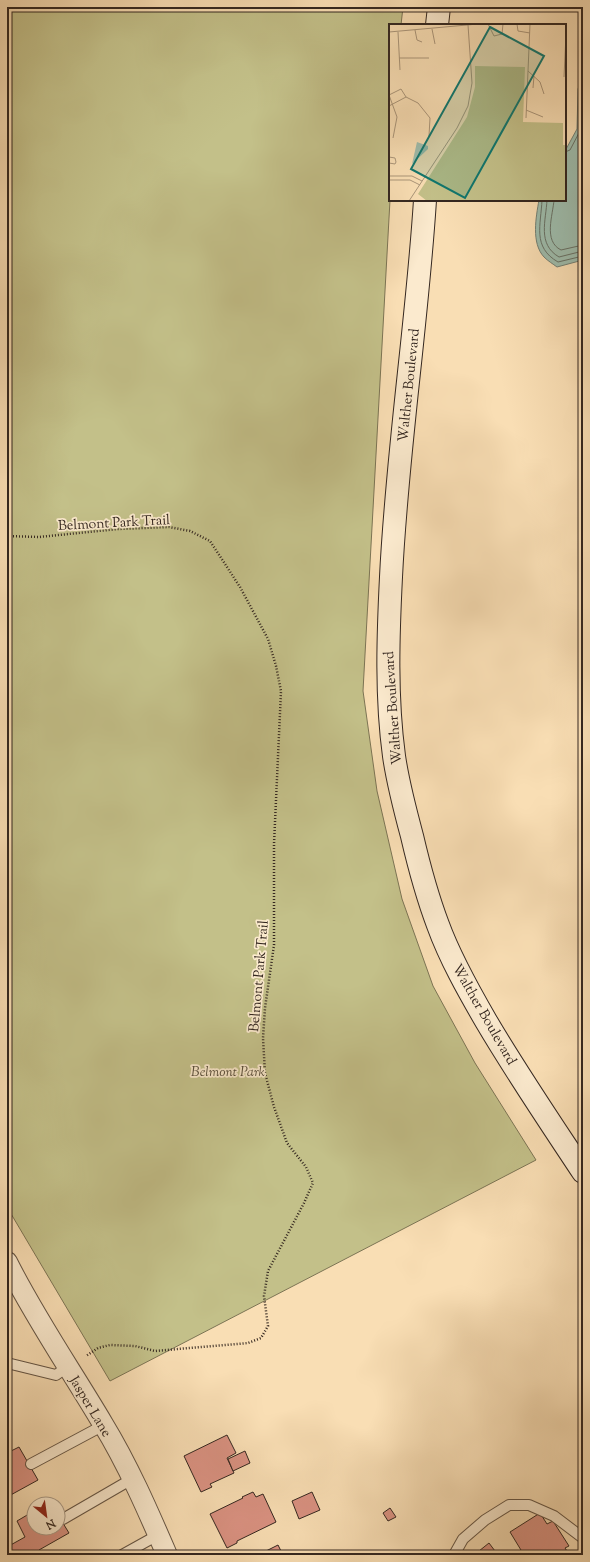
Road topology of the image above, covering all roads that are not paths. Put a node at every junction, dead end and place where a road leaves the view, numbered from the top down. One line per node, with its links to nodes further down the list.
1 (438, 7): 2 (main road)
2 (437, 24)
3 (425, 201): 4 (main road, Walther Boulevard)
4 (583, 1172)
5 (7, 1262): 7 (street, Jasper Lane)
6 (7, 1363): 7 (lane)
7 (67, 1367): 8 (street, Jasper Lane)
8 (104, 1425): 9 (lane); 10 (street, Jasper Lane)
9 (30, 1464)
10 (132, 1479): 11 (lane); 12 (street, Jasper Lane)
11 (66, 1517)
12 (158, 1535): 14 (lane); 15 (street, Jasper Lane)
13 (583, 1538): 16 (lane)
14 (122, 1555)
15 (167, 1555)
16 (454, 1555)

